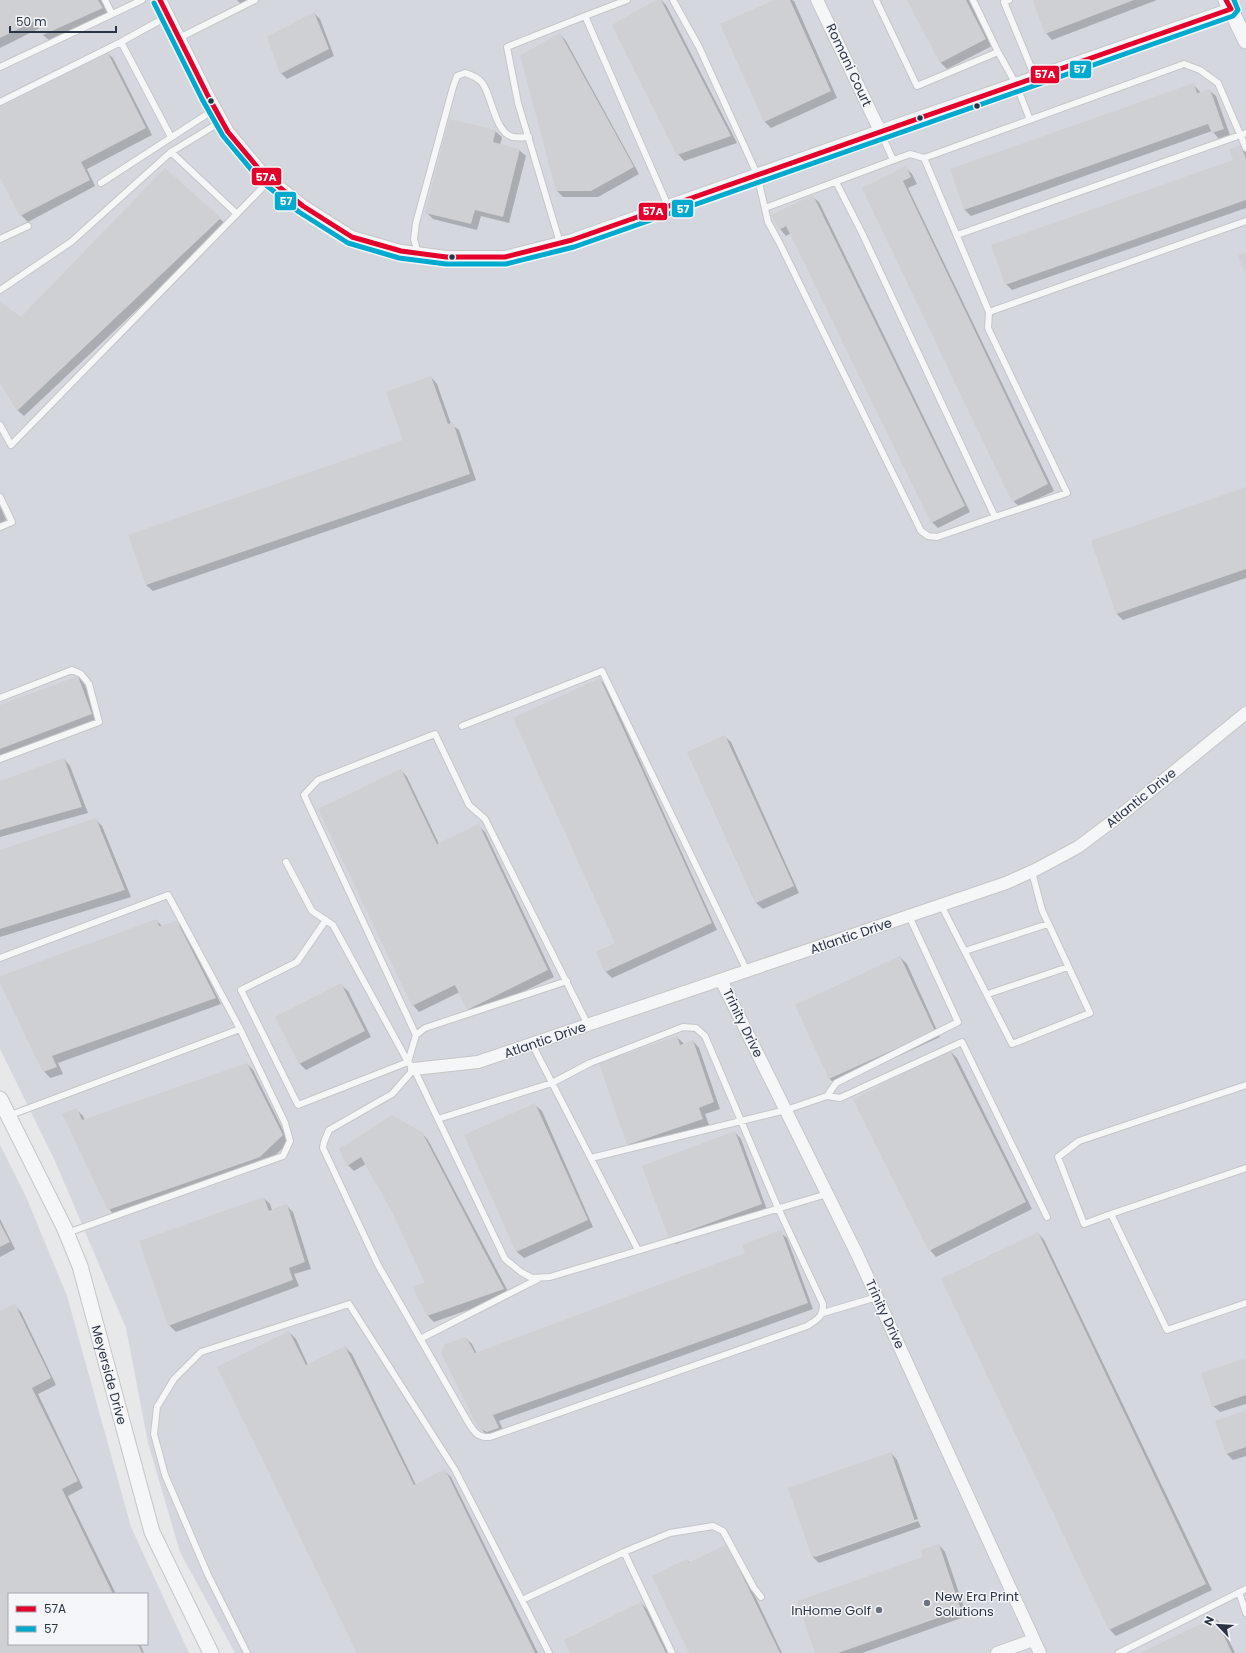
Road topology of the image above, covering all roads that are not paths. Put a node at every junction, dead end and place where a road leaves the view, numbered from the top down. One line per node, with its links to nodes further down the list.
1 (105, 0): 12 (lane)
2 (142, 0): 12 (lane)
3 (160, 0): 13 (street)
4 (254, 0): 15 (lane)
5 (627, 0): 14 (lane)
6 (674, 0): 34 (lane)
7 (817, 0): 26 (street, Romani Court)
8 (876, 0): 18 (lane)
9 (973, 0): 18 (lane)
10 (1005, 1): 20 (lane)
11 (1229, 4): 16 (street); 20 (street)
12 (112, 14): 19 (lane)
13 (168, 16): 15 (street); 17 (lane)
14 (585, 16): 29 (lane); 38 (lane)
15 (179, 38): 23 (street)
16 (1246, 41)
17 (121, 42): 22 (lane); 28 (lane)
18 (998, 52): 21 (lane)
19 (0, 67)
20 (1035, 77): 21 (street)
21 (1016, 84): 24 (lane); 26 (street)
22 (0, 102)
23 (215, 109): 25 (street); 28 (lane)
24 (1030, 120): 27 (lane); 32 (lane)
25 (222, 121): 31 (lane); 35 (street)
26 (880, 131): 33 (lane); 34 (street)
27 (1243, 134): 30 (lane); 43 (lane)
28 (171, 137): 37 (lane)
29 (529, 137): 45 (lane); 46 (lane)
30 (1246, 148)
31 (171, 152): 40 (lane); 47 (lane)
32 (924, 158): 33 (lane); 43 (lane)
33 (893, 160): 36 (lane)
34 (757, 174): 38 (street); 39 (lane)
35 (270, 180): 40 (lane); 46 (street)
36 (836, 182): 39 (lane); 51 (lane)
37 (101, 183)
38 (668, 206): 45 (street)
39 (765, 208): 51 (lane)
40 (237, 214): 49 (lane)
41 (1246, 221): 48 (lane)
42 (28, 226): 44 (lane)
43 (957, 235): 48 (lane)
44 (0, 239)
45 (560, 243): 46 (street)
46 (418, 254)
47 (0, 290)
48 (989, 312): 51 (lane)
49 (0, 425)
50 (0, 497): 52 (lane)
51 (995, 517)
52 (0, 527)
53 (0, 698): 56 (lane)
54 (1246, 714): 58 (street, Atlantic Drive)
55 (462, 726): 66 (lane)
56 (0, 759)
57 (286, 862): 61 (lane)
58 (1032, 872): 59 (street, Atlantic Drive); 62 (lane)
59 (941, 905): 60 (street, Atlantic Drive); 63 (lane)
60 (908, 916): 66 (street, Atlantic Drive); 77 (lane)
61 (326, 920): 74 (lane); 74 (lane)
62 (1048, 924): 63 (lane); 65 (lane)
63 (965, 951): 69 (lane)
64 (0, 958): 71 (lane)
65 (1068, 967): 69 (lane); 69 (lane)
66 (747, 972): 67 (street, Atlantic Drive)
67 (721, 980): 70 (street, Atlantic Drive); 79 (street, Trinity Drive)
68 (567, 981): 70 (lane); 72 (lane); 72 (lane)
69 (988, 994)
70 (588, 1026): 73 (street, Atlantic Drive)
71 (240, 1029): 80 (lane); 89 (lane)
72 (416, 1035): 74 (lane)
73 (532, 1044): 74 (street, Atlantic Drive); 75 (lane)
74 (411, 1066): 81 (lane); 95 (lane)
75 (552, 1083): 81 (lane); 82 (lane); 83 (lane)
76 (1246, 1085): 87 (lane)
77 (827, 1096): 79 (lane); 88 (lane)
78 (0, 1099): 80 (street, Meyerside Drive)
79 (786, 1110): 82 (lane); 85 (street, Trinity Drive)
80 (8, 1116): 89 (street, Meyerside Drive)
81 (438, 1119): 91 (lane)
82 (742, 1121): 83 (lane); 86 (lane)
83 (591, 1158): 90 (lane)
84 (1246, 1168): 87 (lane)
85 (827, 1194): 86 (lane); 92 (street, Trinity Drive)
86 (778, 1208): 90 (lane); 94 (lane)
87 (1111, 1214): 93 (lane)
88 (1047, 1217)
89 (67, 1233): 103 (street, Meyerside Drive)
90 (638, 1250): 91 (lane)
91 (542, 1277): 95 (lane)
92 (877, 1297): 94 (lane); 102 (street, Trinity Drive)
93 (1246, 1303)
94 (822, 1313): 95 (lane)
95 (420, 1339)
96 (624, 1552): 99 (lane); 100 (lane); 106 (lane)
97 (1246, 1589): 98 (lane)
98 (1239, 1592): 101 (lane); 109 (lane)
99 (761, 1597)
100 (522, 1600): 104 (lane); 105 (lane)
101 (1246, 1613)
102 (1033, 1640): 107 (street); 108 (street, Trinity Drive)
103 (211, 1653)
104 (248, 1653)
105 (549, 1653)
106 (672, 1653)
107 (997, 1653)
108 (1040, 1653)
109 (1119, 1653)

